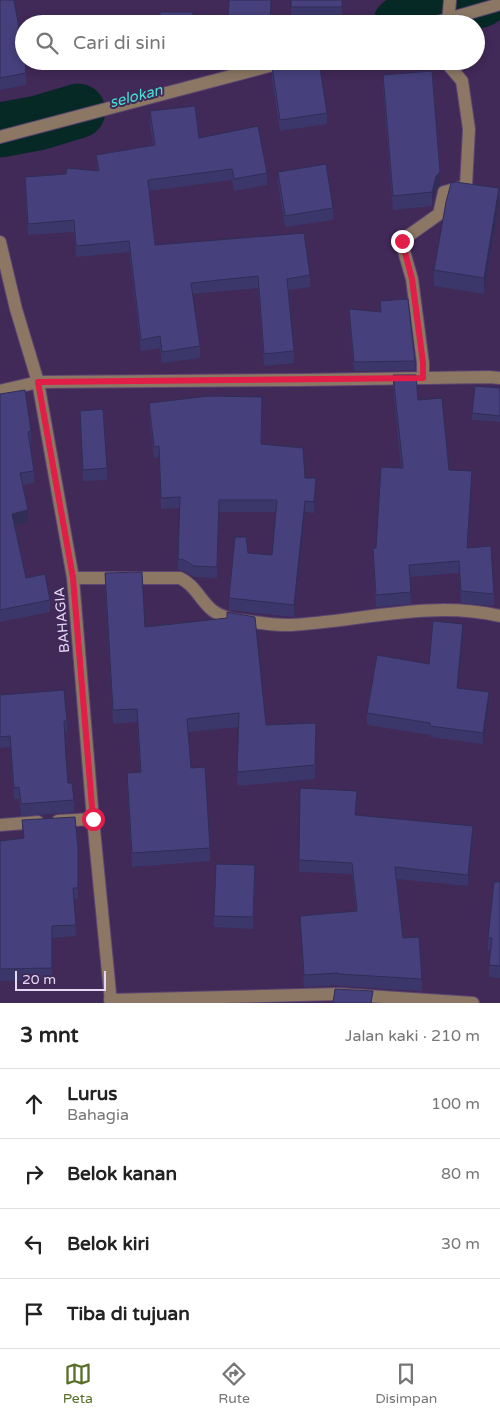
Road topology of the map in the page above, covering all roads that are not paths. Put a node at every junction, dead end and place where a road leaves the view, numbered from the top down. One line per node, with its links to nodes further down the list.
1 (500, 4): 2 (street)
2 (449, 14)
3 (254, 70): 5 (street)
4 (453, 70): 7 (street)
5 (0, 137)
6 (0, 242): 9 (street, BAHAGIA)
7 (423, 378): 8 (street); 9 (street)
8 (500, 378)
9 (38, 382): 10 (street); 11 (street, BAHAGIA)
10 (0, 391)
11 (73, 578): 12 (street); 13 (street, BAHAGIA)
12 (500, 616)
13 (93, 819): 14 (street); 15 (street, BAHAGIA)
14 (0, 825)
15 (110, 1002): 16 (street)
16 (473, 1003)

